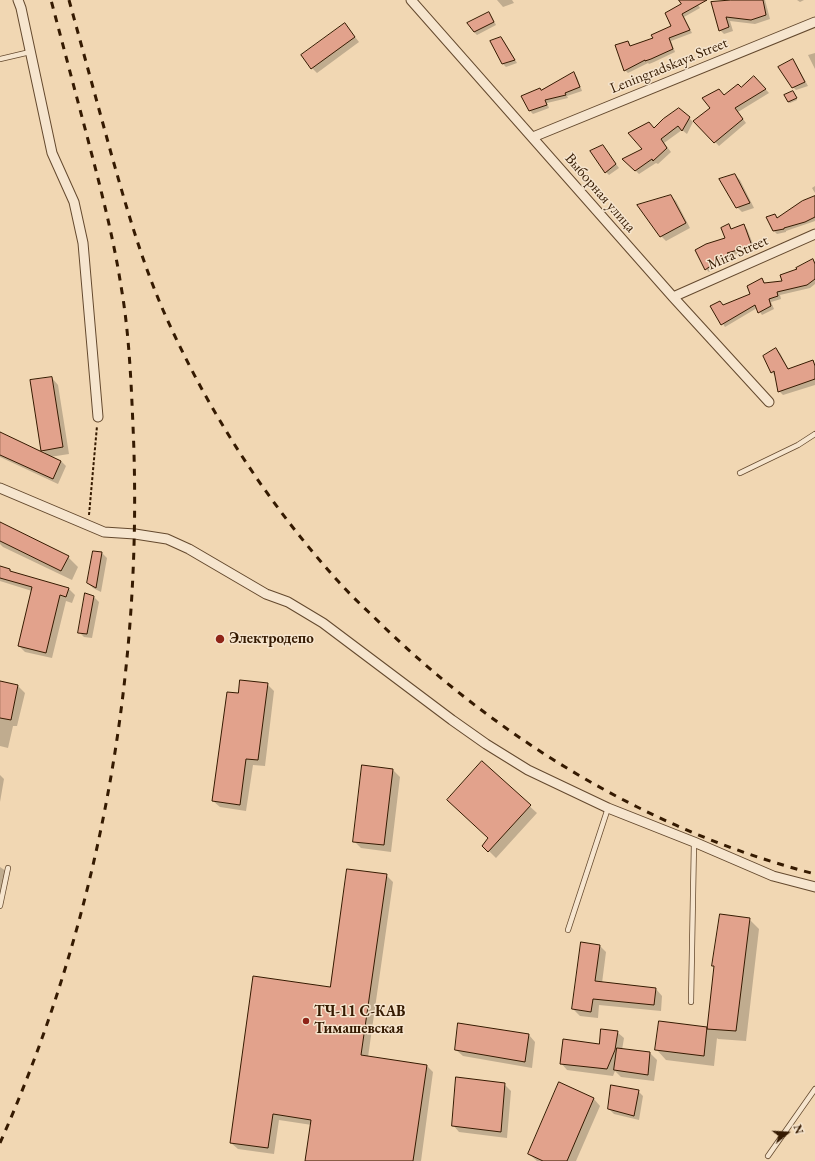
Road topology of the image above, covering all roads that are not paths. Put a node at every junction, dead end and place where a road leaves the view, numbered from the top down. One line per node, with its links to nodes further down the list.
1 (18, 0): 4 (street)
2 (411, 0): 6 (street, Выборная улица)
3 (815, 22): 6 (street, Leningradskaya Street)
4 (30, 52): 5 (lane); 10 (street)
5 (0, 59)
6 (533, 137): 8 (street, Выборная улица)
7 (815, 234): 8 (street, Mira Street)
8 (673, 297): 9 (street, Выборная улица)
9 (769, 402)
10 (98, 417)
11 (815, 434): 12 (lane)
12 (740, 472)
13 (0, 488): 14 (street)
14 (608, 808): 15 (street); 19 (lane)
15 (694, 842): 17 (street); 20 (lane)
16 (8, 868): 18 (lane)
17 (815, 887)
18 (0, 906)
19 (568, 930)
20 (691, 1002)
21 (815, 1089): 22 (lane)
22 (768, 1156)

